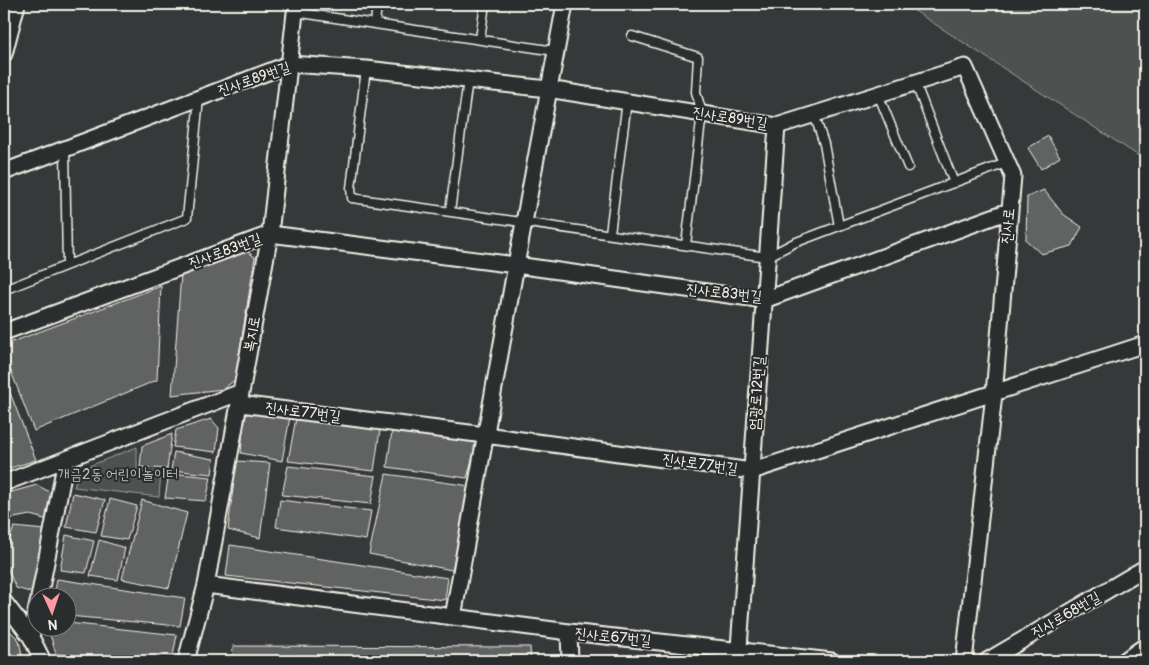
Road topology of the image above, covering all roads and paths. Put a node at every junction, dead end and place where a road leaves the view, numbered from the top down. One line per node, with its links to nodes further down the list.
1 (8, 4): 6 (street)
2 (17, 4): 12 (street)
3 (377, 4): 8 (lane)
4 (485, 4): 10 (lane)
5 (564, 4): 11 (street)
6 (4, 5)
7 (295, 8): 8 (lane); 13 (street, 복지로)
8 (375, 24): 10 (lane)
9 (632, 36): 22 (lane)
10 (480, 39): 11 (lane)
11 (555, 51): 18 (street)
12 (4, 54)
13 (288, 64): 15 (street, 진사로89번길); 20 (street, 진사로89번길); 34 (street, 복지로)
14 (965, 67): 17 (street, 진사로89번길); 26 (street, 진사로)
15 (366, 69): 16 (street, 진사로89번길); 30 (lane)
16 (468, 80): 18 (street, 진사로89번길); 30 (lane)
17 (915, 82): 19 (street, 진사로89번길); 29 (lane)
18 (548, 89): 21 (street, 진사로89번길); 32 (street)
19 (878, 94): 23 (street, 진사로89번길); 27 (lane)
20 (199, 98): 25 (street, 진사로89번길); 38 (lane)
21 (627, 101): 22 (street, 진사로89번길); 35 (lane)
22 (702, 113): 24 (street, 진사로89번길); 36 (lane)
23 (814, 114): 24 (street, 진사로89번길); 33 (lane)
24 (777, 126): 37 (street, 엄광로12번길)
25 (65, 149): 28 (street, 진사로89번길); 38 (lane)
26 (1006, 163): 29 (lane); 31 (street, 진사로)
27 (908, 167)
28 (4, 172)
29 (954, 183): 33 (lane)
30 (450, 211): 32 (lane)
31 (1010, 211): 41 (street, 진사로83번길); 44 (street, 진사로)
32 (524, 221): 35 (lane); 39 (street)
33 (839, 226): 37 (lane)
34 (270, 234): 39 (street, 진사로83번길); 42 (street, 진사로83번길); 45 (street, 복지로)
35 (610, 234): 36 (lane)
36 (686, 244): 37 (lane)
37 (767, 256): 41 (street, 엄광로12번길)
38 (67, 265): 40 (lane)
39 (516, 265): 41 (street, 진사로83번길); 46 (street)
40 (4, 290)
41 (764, 300): 48 (street, 엄광로12번길)
42 (4, 332)
43 (1145, 344): 44 (street)
44 (994, 394): 48 (street, 진사로77번길); 64 (street, 진사로)
45 (240, 398): 46 (street, 진사로77번길); 47 (street, 진사로77번길); 51 (street, 복지로)
46 (485, 434): 48 (street, 진사로77번길); 54 (street)
47 (66, 460): 49 (street, 진사로77번길); 52 (street)
48 (752, 471): 59 (street, 엄광로12번길)
49 (4, 483)
50 (1145, 568): 65 (street, 진사로68번길)
51 (206, 586): 54 (street, 진사로67번길); 61 (street, 복지로)
52 (41, 588)
53 (4, 602): 56 (street)
54 (453, 617): 55 (street, 진사로67번길)
55 (569, 632): 59 (street, 진사로67번길); 62 (street)
56 (28, 633)
57 (32, 638): 60 (street)
58 (1145, 646): 66 (street)
59 (738, 656): 63 (street, 진사로67번길)
60 (43, 661)
61 (186, 661)
62 (570, 661)
63 (832, 661)
64 (964, 661)
65 (987, 661)
66 (1124, 661)

